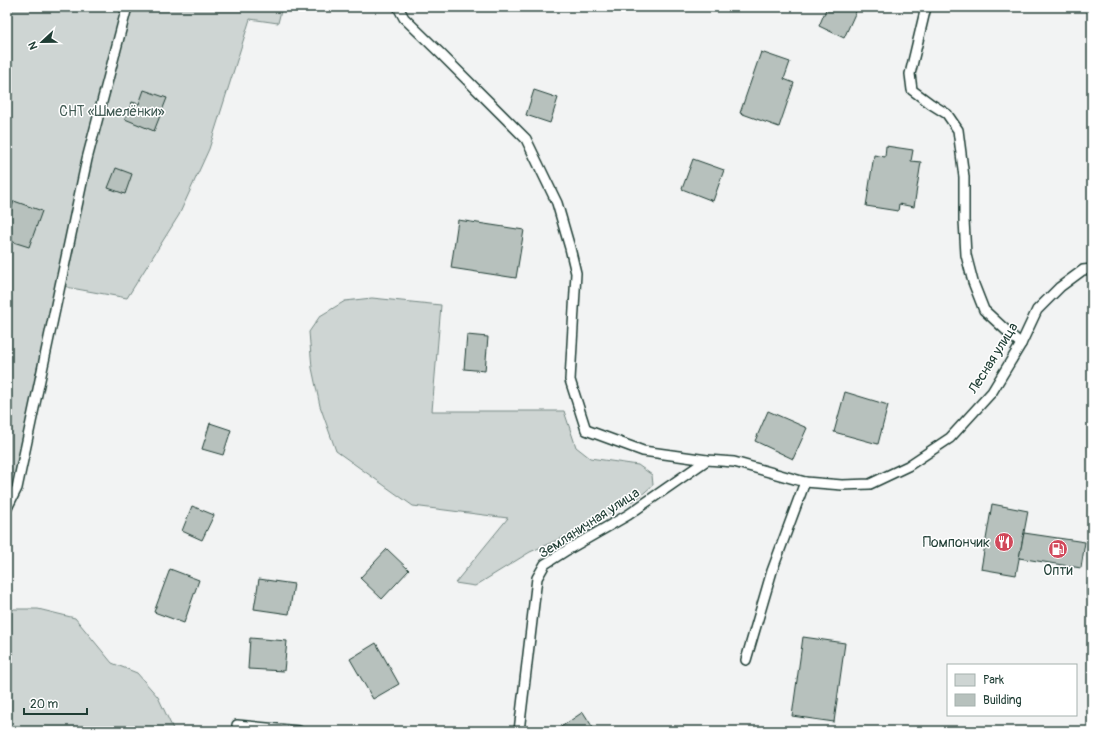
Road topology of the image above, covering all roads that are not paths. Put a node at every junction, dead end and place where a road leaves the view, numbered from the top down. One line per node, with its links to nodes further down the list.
1 (127, 7): 8 (lane)
2 (398, 7): 6 (lane, Лесная улица)
3 (926, 7): 5 (lane)
4 (1092, 269): 5 (lane, Лесная улица)
5 (1021, 344): 7 (lane, Лесная улица)
6 (707, 460): 7 (lane, Лесная улица); 14 (lane, Земляничная улица)
7 (805, 482): 11 (lane)
8 (7, 508)
9 (1092, 588): 10 (lane)
10 (1092, 595)
11 (746, 660)
12 (237, 725): 13 (lane)
13 (299, 731)
14 (519, 731)

